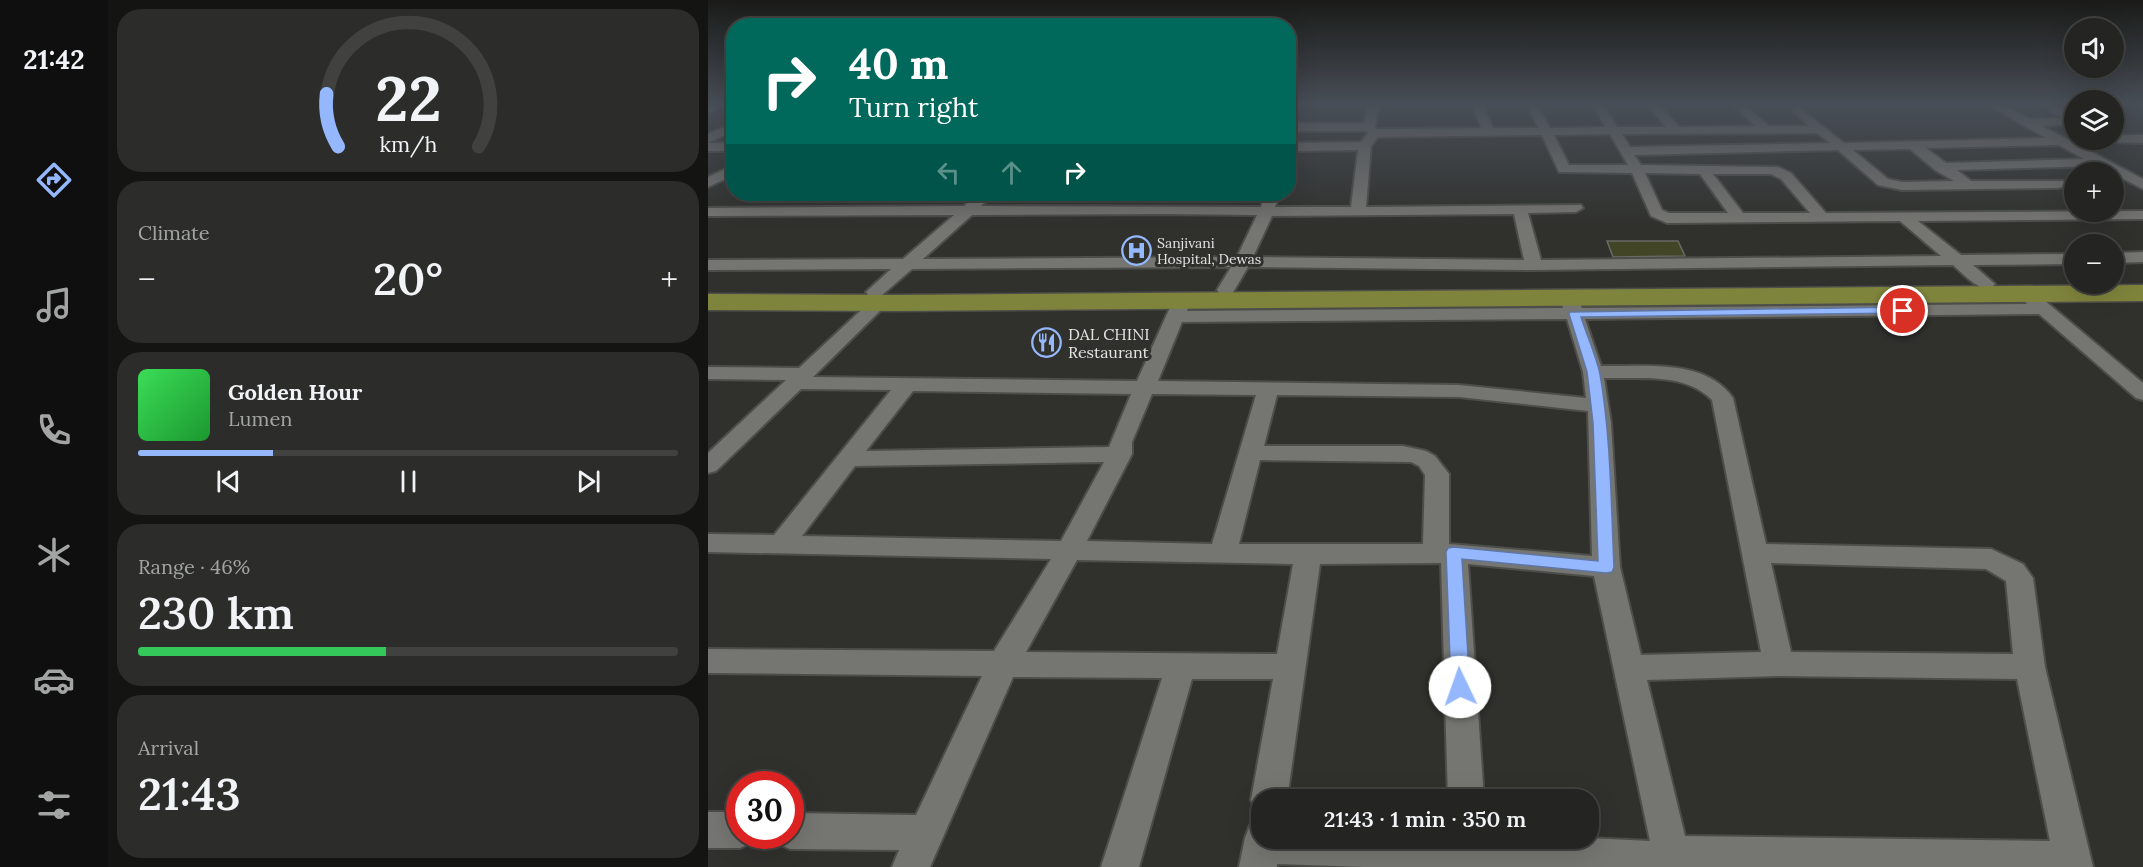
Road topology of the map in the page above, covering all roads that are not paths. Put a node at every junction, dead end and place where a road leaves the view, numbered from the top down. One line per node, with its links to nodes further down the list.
1 (1553, 145): 19 (street)
2 (1622, 145): 12 (street)
3 (1881, 145): 7 (street)
4 (1913, 145): 17 (street)
5 (2129, 145): 13 (street)
6 (1365, 146): 10 (street); 34 (street)
7 (1843, 146): 12 (street); 23 (street)
8 (708, 147): 9 (street)
9 (726, 147)
10 (1296, 147)
11 (2081, 150): 14 (street)
12 (1625, 151): 19 (street)
13 (2143, 152)
14 (2101, 162)
15 (2064, 163): 16 (street)
16 (2024, 164): 17 (street); 23 (street)
17 (1940, 166): 23 (street)
18 (1703, 169): 19 (street); 38 (street); 40 (street)
19 (1637, 171): 40 (street)
20 (724, 174): 22 (street)
21 (2124, 175): 24 (street)
22 (708, 183)
23 (1968, 185)
24 (2143, 185)
25 (979, 201): 33 (street)
26 (1170, 201): 30 (street)
27 (1270, 201): 31 (street)
28 (1576, 208): 29 (street)
29 (1520, 209): 34 (street); 48 (street)
30 (1164, 210): 31 (street); 33 (street)
31 (1267, 210): 34 (street); 44 (street)
32 (708, 212): 33 (street)
33 (968, 212): 47 (street)
34 (1358, 212)
35 (2124, 214): 37 (street)
36 (2064, 215): 39 (street)
37 (2143, 215)
38 (1822, 218): 39 (street); 40 (street)
39 (1905, 218): 45 (street)
40 (1740, 219)
41 (2143, 257): 42 (street)
42 (2124, 258)
43 (2064, 259): 45 (street)
44 (1243, 261): 47 (street); 48 (street); 53 (street)
45 (1958, 261): 48 (street); 52 (street)
46 (708, 265): 47 (street)
47 (907, 265): 56 (street)
48 (1534, 265)
49 (2124, 282): 50 (main road)
50 (2143, 282)
51 (2064, 283): 52 (main road)
52 (1986, 284): 53 (main road)
53 (1226, 290): 56 (main road)
54 (708, 291): 56 (main road)
55 (2143, 293): 58 (main road)
56 (877, 298): 57 (main road); 60 (main road); 63 (street)
57 (708, 302)
58 (2035, 302): 59 (main road); 67 (street)
59 (1572, 305): 60 (main road); 61 (street)
60 (1179, 308): 65 (street)
61 (1593, 372): 68 (street); 76 (street)
62 (708, 374): 63 (street)
63 (800, 379): 64 (street); 71 (street)
64 (907, 384): 65 (street); 72 (street)
65 (1145, 386): 66 (street); 70 (street)
66 (1268, 388): 68 (street); 69 (street)
67 (2143, 393)
68 (1598, 406): 80 (street)
69 (1251, 453): 77 (street); 78 (street)
70 (1120, 454): 72 (street); 75 (street)
71 (713, 457)
72 (849, 459): 74 (street)
73 (708, 543): 74 (street)
74 (781, 543): 75 (street)
75 (1070, 549): 77 (street); 82 (street)
76 (1756, 552): 83 (street); 86 (street)
77 (1223, 553): 79 (street)
78 (1445, 553): 79 (street); 80 (street); 89 (street)
79 (1308, 555): 85 (street)
80 (1606, 567): 87 (street)
81 (708, 661): 82 (street)
82 (1004, 662): 84 (street); 93 (street)
83 (1779, 664): 86 (street); 87 (street)
84 (1181, 665): 85 (street); 99 (street)
85 (1290, 667): 88 (street)
86 (2030, 667): 97 (street)
87 (1629, 668): 96 (street)
88 (1271, 789)
89 (1465, 789)
90 (708, 830): 91 (street)
91 (726, 830)
92 (804, 831): 93 (street)
93 (928, 833): 98 (street)
94 (1261, 850): 95 (street)
95 (1468, 853): 96 (street)
96 (1672, 860): 97 (street)
97 (2074, 864)
98 (911, 867)
99 (1120, 867)

